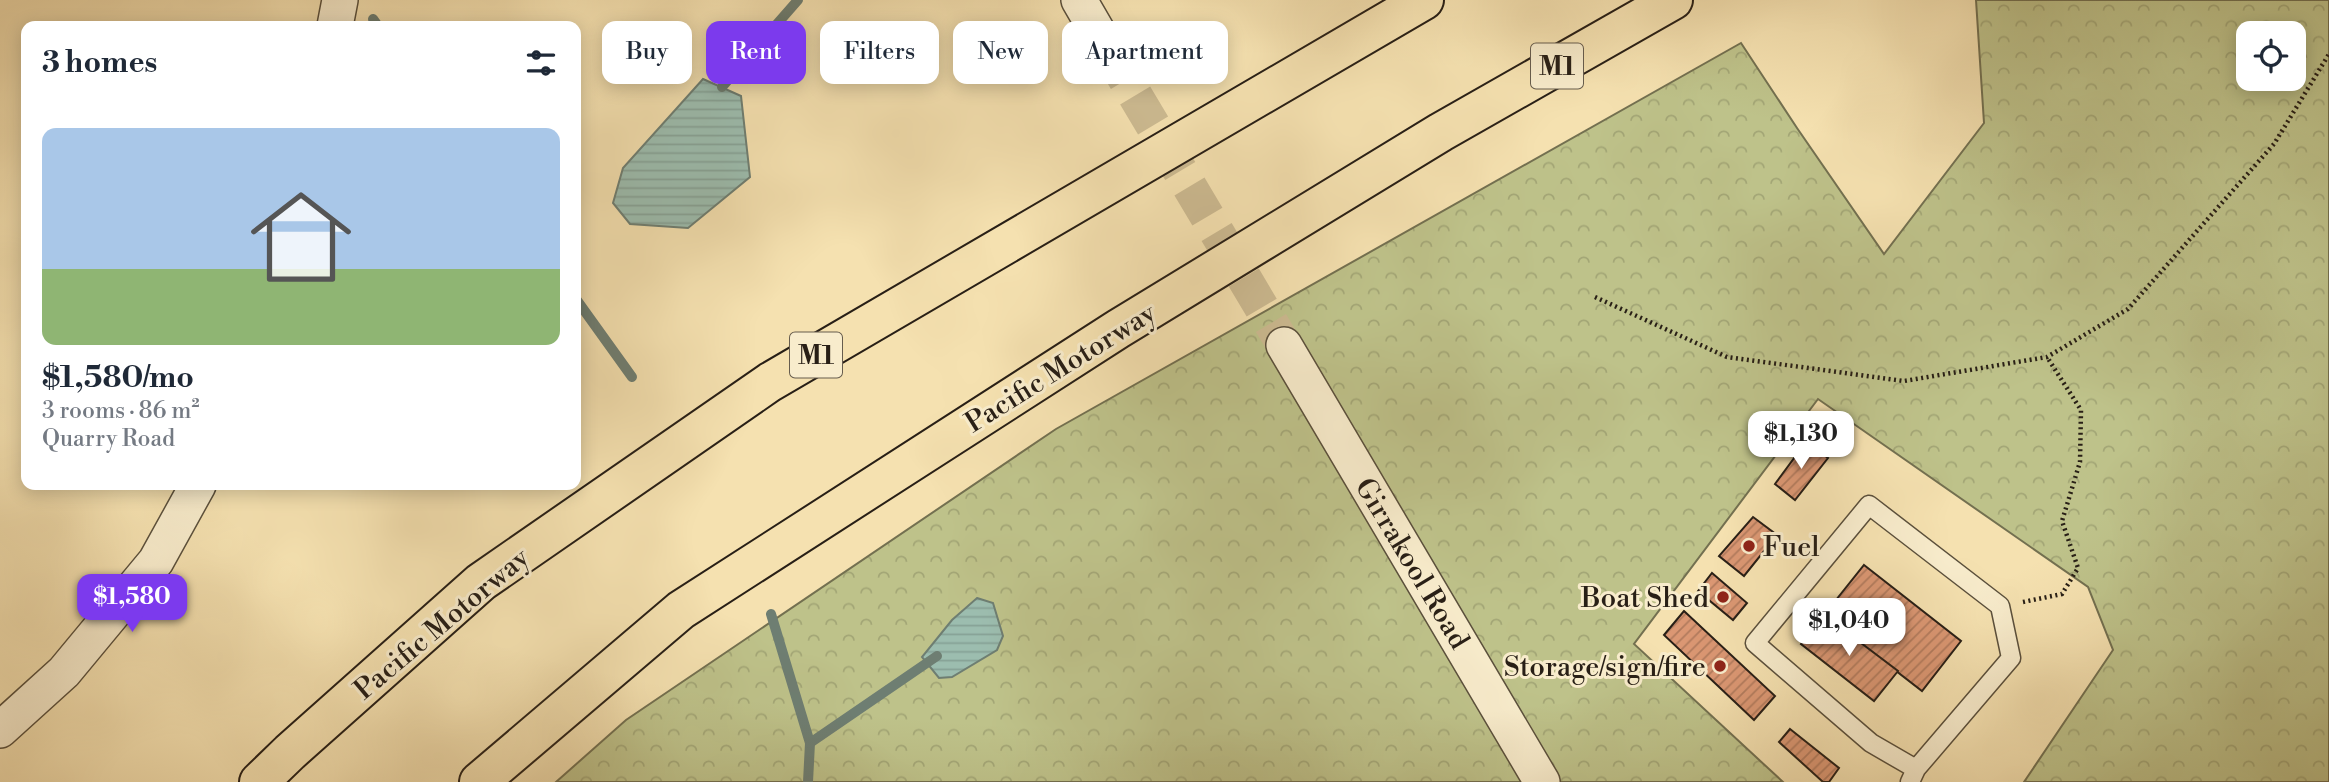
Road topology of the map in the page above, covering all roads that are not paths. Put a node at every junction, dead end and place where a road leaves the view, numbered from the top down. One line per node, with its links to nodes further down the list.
1 (340, 0): 5 (street)
2 (1079, 0): 6 (street)
3 (1424, 0): 11 (highway, Pacific Motorway / M1)
4 (1673, 0): 12 (highway, Pacific Motorway / M1)
5 (336, 21)
6 (1091, 21)
7 (1284, 345): 13 (street, Girrakool Road)
8 (195, 490): 9 (street)
9 (0, 730)
10 (1913, 775): 10 (lane)
11 (259, 782)
12 (479, 782)
13 (1542, 782)

